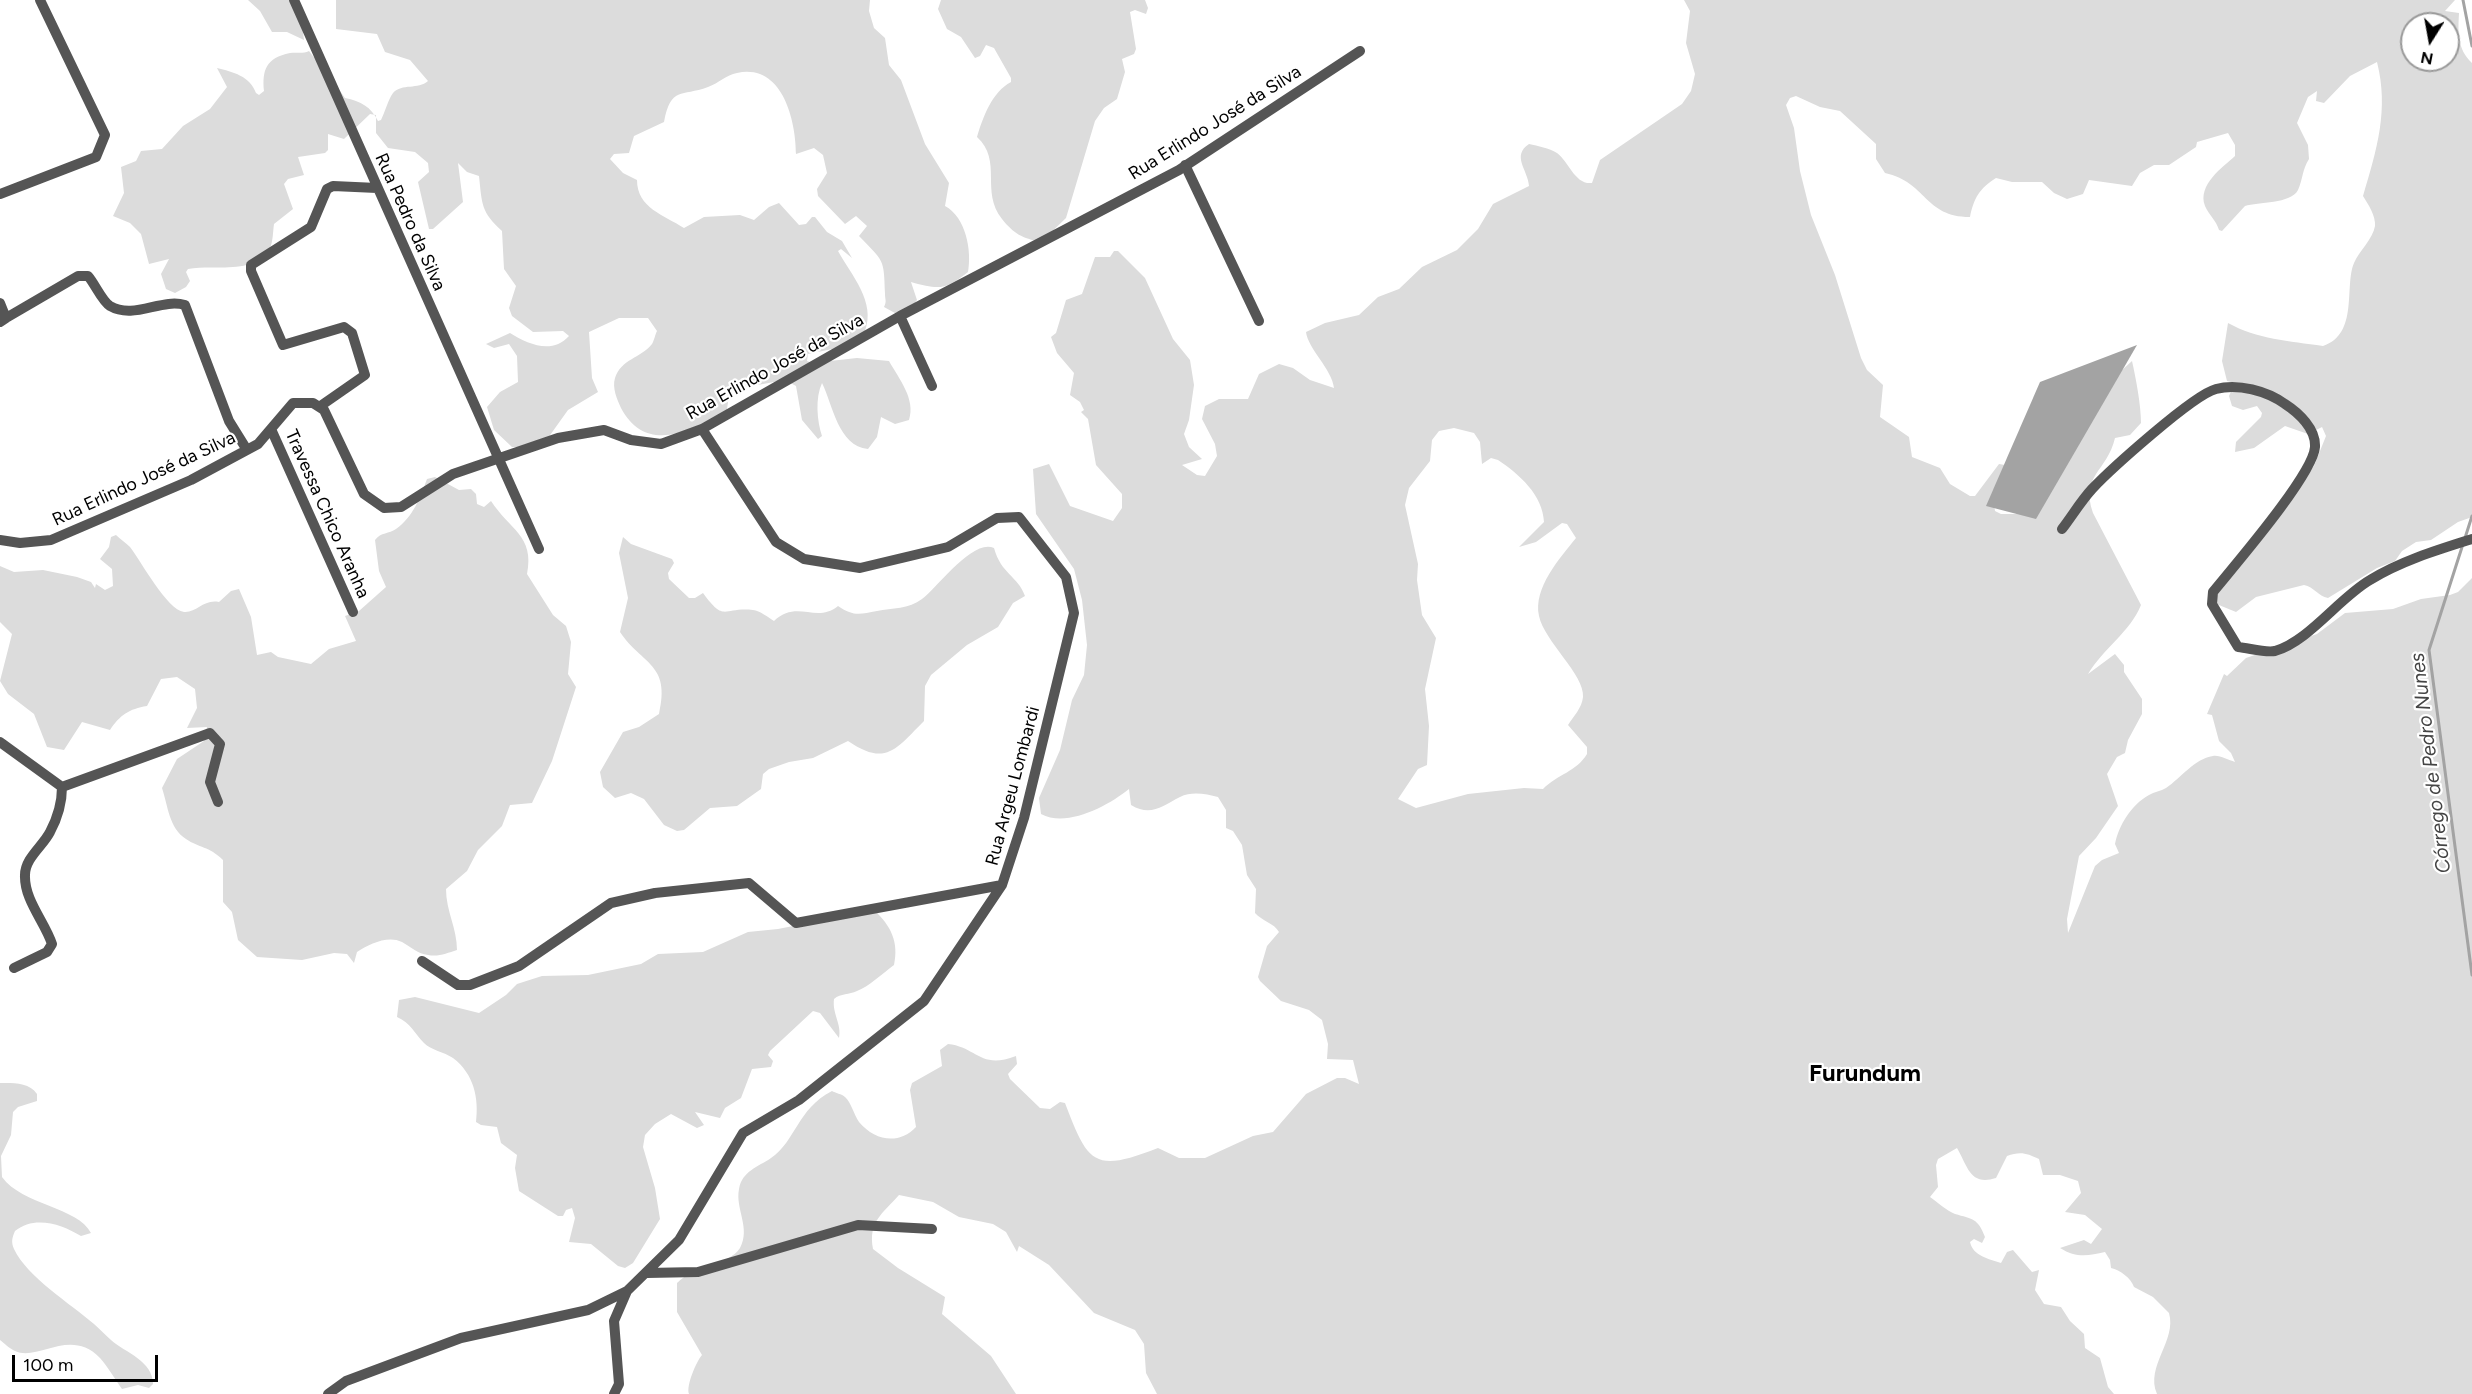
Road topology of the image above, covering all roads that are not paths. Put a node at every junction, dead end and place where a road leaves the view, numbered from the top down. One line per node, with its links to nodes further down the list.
1 (40, 0): 6 (street)
2 (294, 0): 5 (street, Rua Pedro da Silva)
3 (1360, 51): 4 (street, Rua Erlindo José da Silva)
4 (1185, 165): 8 (street, Rua Erlindo José da Silva); 10 (street)
5 (377, 188): 12 (street); 16 (street, Rua Pedro da Silva)
6 (0, 194)
7 (0, 303): 9 (street)
8 (900, 316): 11 (street); 14 (street, Rua Erlindo José da Silva)
9 (3, 320): 15 (street)
10 (1259, 321)
11 (932, 386)
12 (319, 407): 13 (street, Rua Erlindo José da Silva); 16 (street, Rua Erlindo José da Silva)
13 (271, 429): 15 (street, Rua Erlindo José da Silva); 21 (street, Travessa Chico Aranha)
14 (702, 429): 16 (street, Rua Erlindo José da Silva); 25 (street, Rua Argeu Lombardi)
15 (247, 450): 19 (street, Rua Erlindo José da Silva)
16 (497, 458): 20 (street, Rua Pedro da Silva)
17 (2062, 530): 18 (street)
18 (2472, 539)
19 (0, 540)
20 (539, 549)
21 (352, 612)
22 (0, 742): 23 (street)
23 (62, 788): 24 (street); 27 (street)
24 (218, 802)
25 (1002, 885): 26 (street); 29 (street, Rua Argeu Lombardi)
26 (422, 961)
27 (14, 969)
28 (932, 1229): 29 (street)
29 (647, 1273): 30 (street, Rua Argeu Lombardi)
30 (627, 1291): 31 (street, Rua Argeu Lombardi); 32 (street)
31 (328, 1394)
32 (615, 1394)

